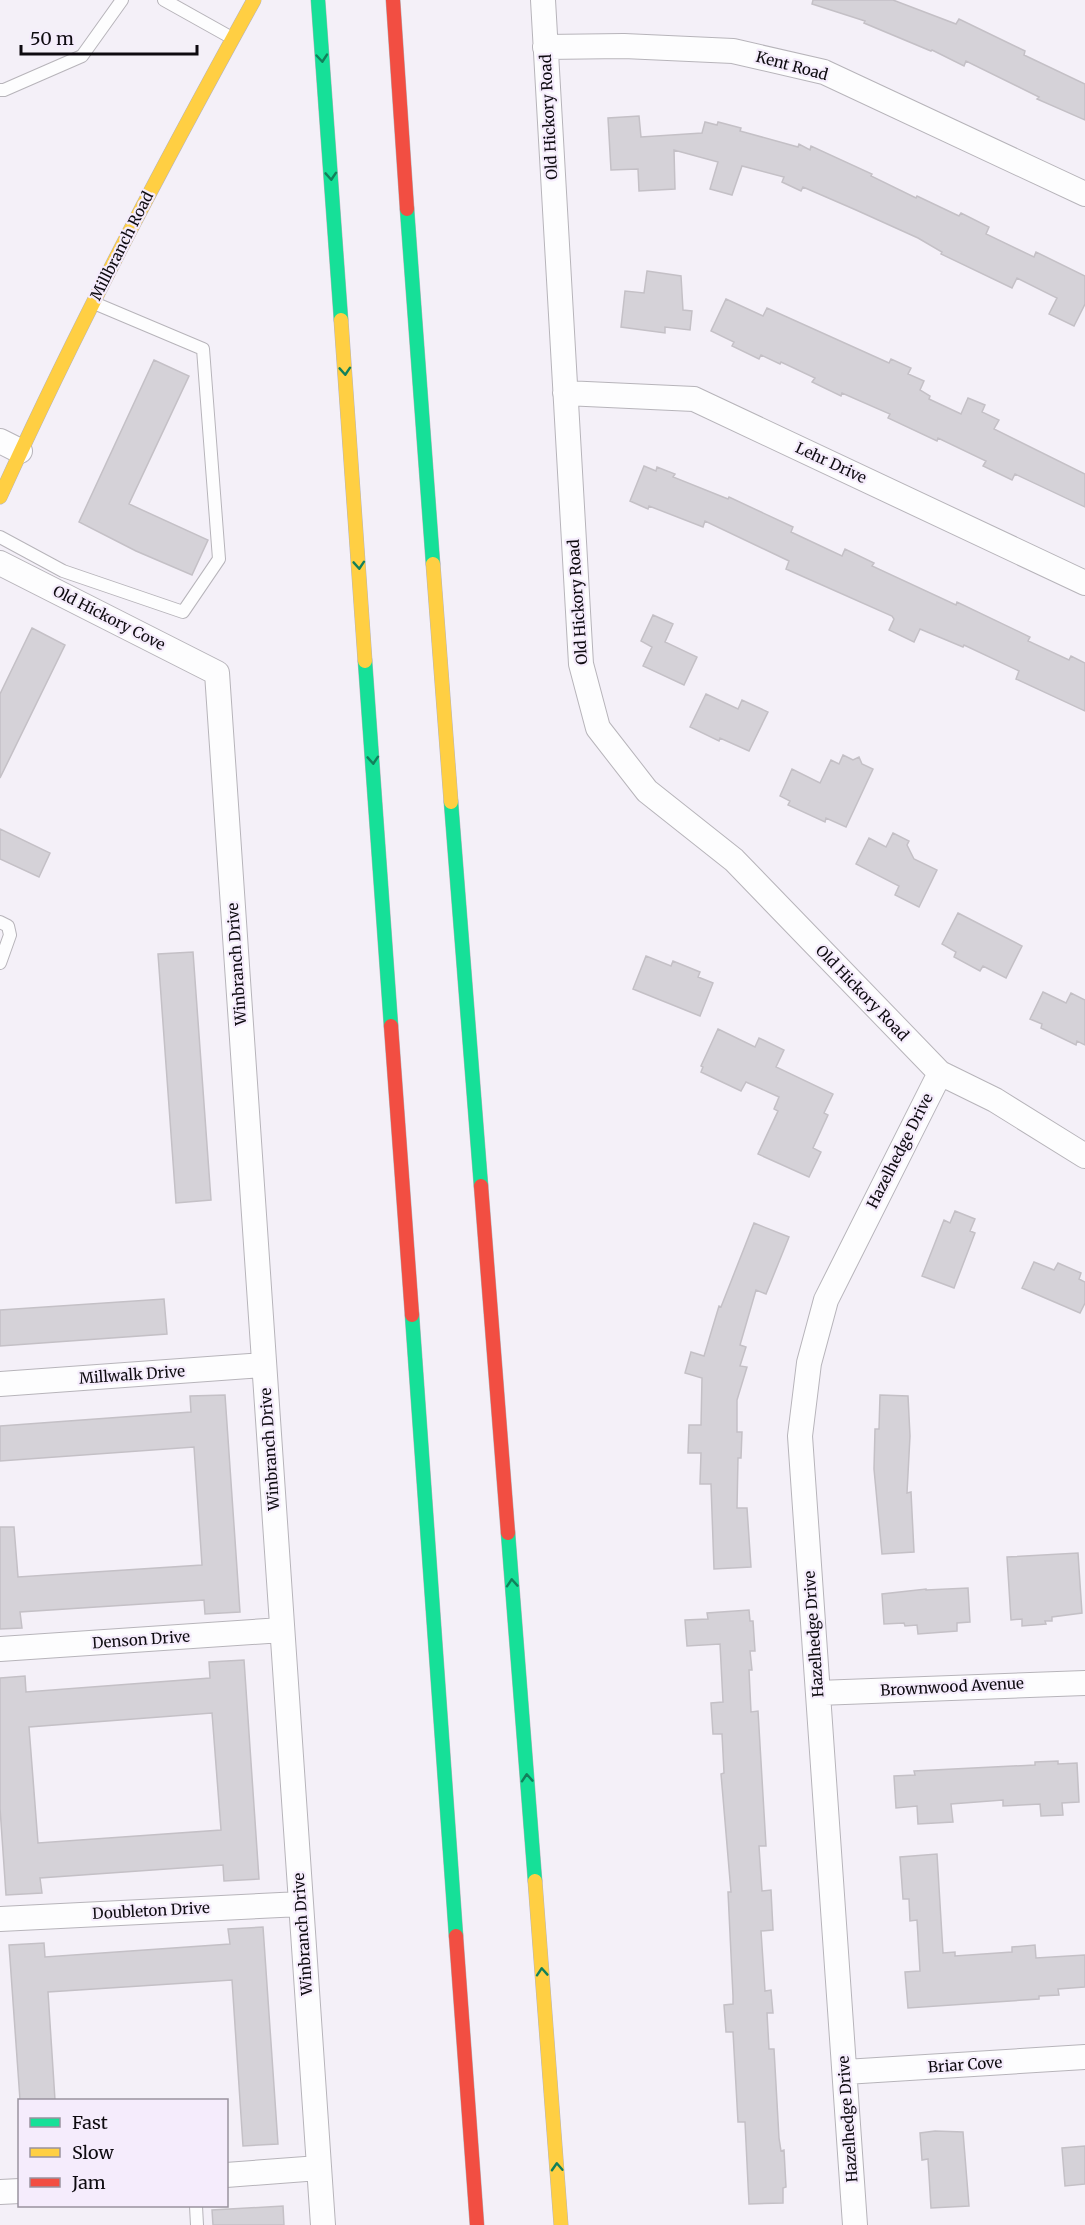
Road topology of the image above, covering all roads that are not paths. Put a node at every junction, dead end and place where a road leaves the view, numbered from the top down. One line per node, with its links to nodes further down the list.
1 (122, 0): 9 (lane)
2 (164, 0): 7 (lane)
3 (254, 0): 7 (main road, Millbranch Road)
4 (318, 0): 40 (main road, one-way to 40)
5 (393, 0): 41 (main road, one-way to 5)
6 (543, 0): 8 (street, Old Hickory Road)
7 (233, 38): 11 (main road, Millbranch Road)
8 (545, 47): 10 (street, Kent Road); 12 (street, Old Hickory Road)
9 (0, 90)
10 (1085, 194)
11 (93, 303): 13 (main road, Millbranch Road); 15 (lane)
12 (565, 393): 17 (street, Lehr Drive); 21 (street, Old Hickory Road)
13 (10, 446): 14 (main road, Millbranch Road)
14 (0, 497)
15 (0, 537)
16 (0, 563): 18 (street, Old Hickory Cove)
17 (1085, 584)
18 (217, 673): 23 (street, Winbranch Drive)
19 (0, 922): 20 (lane)
20 (0, 963)
21 (940, 1073): 22 (street, Old Hickory Road); 28 (street, Hazelhedge Drive)
22 (1085, 1156)
23 (264, 1365): 24 (street, Millwalk Drive); 25 (street, Winbranch Drive)
24 (0, 1384)
25 (282, 1630): 26 (street, Denson Drive); 29 (street, Winbranch Drive)
26 (0, 1649)
27 (1085, 1683): 28 (street, Brownwood Avenue)
28 (818, 1693): 32 (street, Hazelhedge Drive)
29 (301, 1904): 30 (street, Doubleton Drive); 33 (street, Winbranch Drive)
30 (0, 1919)
31 (1085, 2057): 32 (street, Briar Cove)
32 (844, 2072): 42 (street, Hazelhedge Drive)
33 (319, 2168): 34 (street); 39 (street, Winbranch Drive)
34 (228, 2175)
35 (18, 2191): 36 (street)
36 (0, 2192)
37 (196, 2207): 38 (lane)
38 (197, 2225)
39 (323, 2225)
40 (477, 2225)
41 (561, 2225)
42 (855, 2225)

